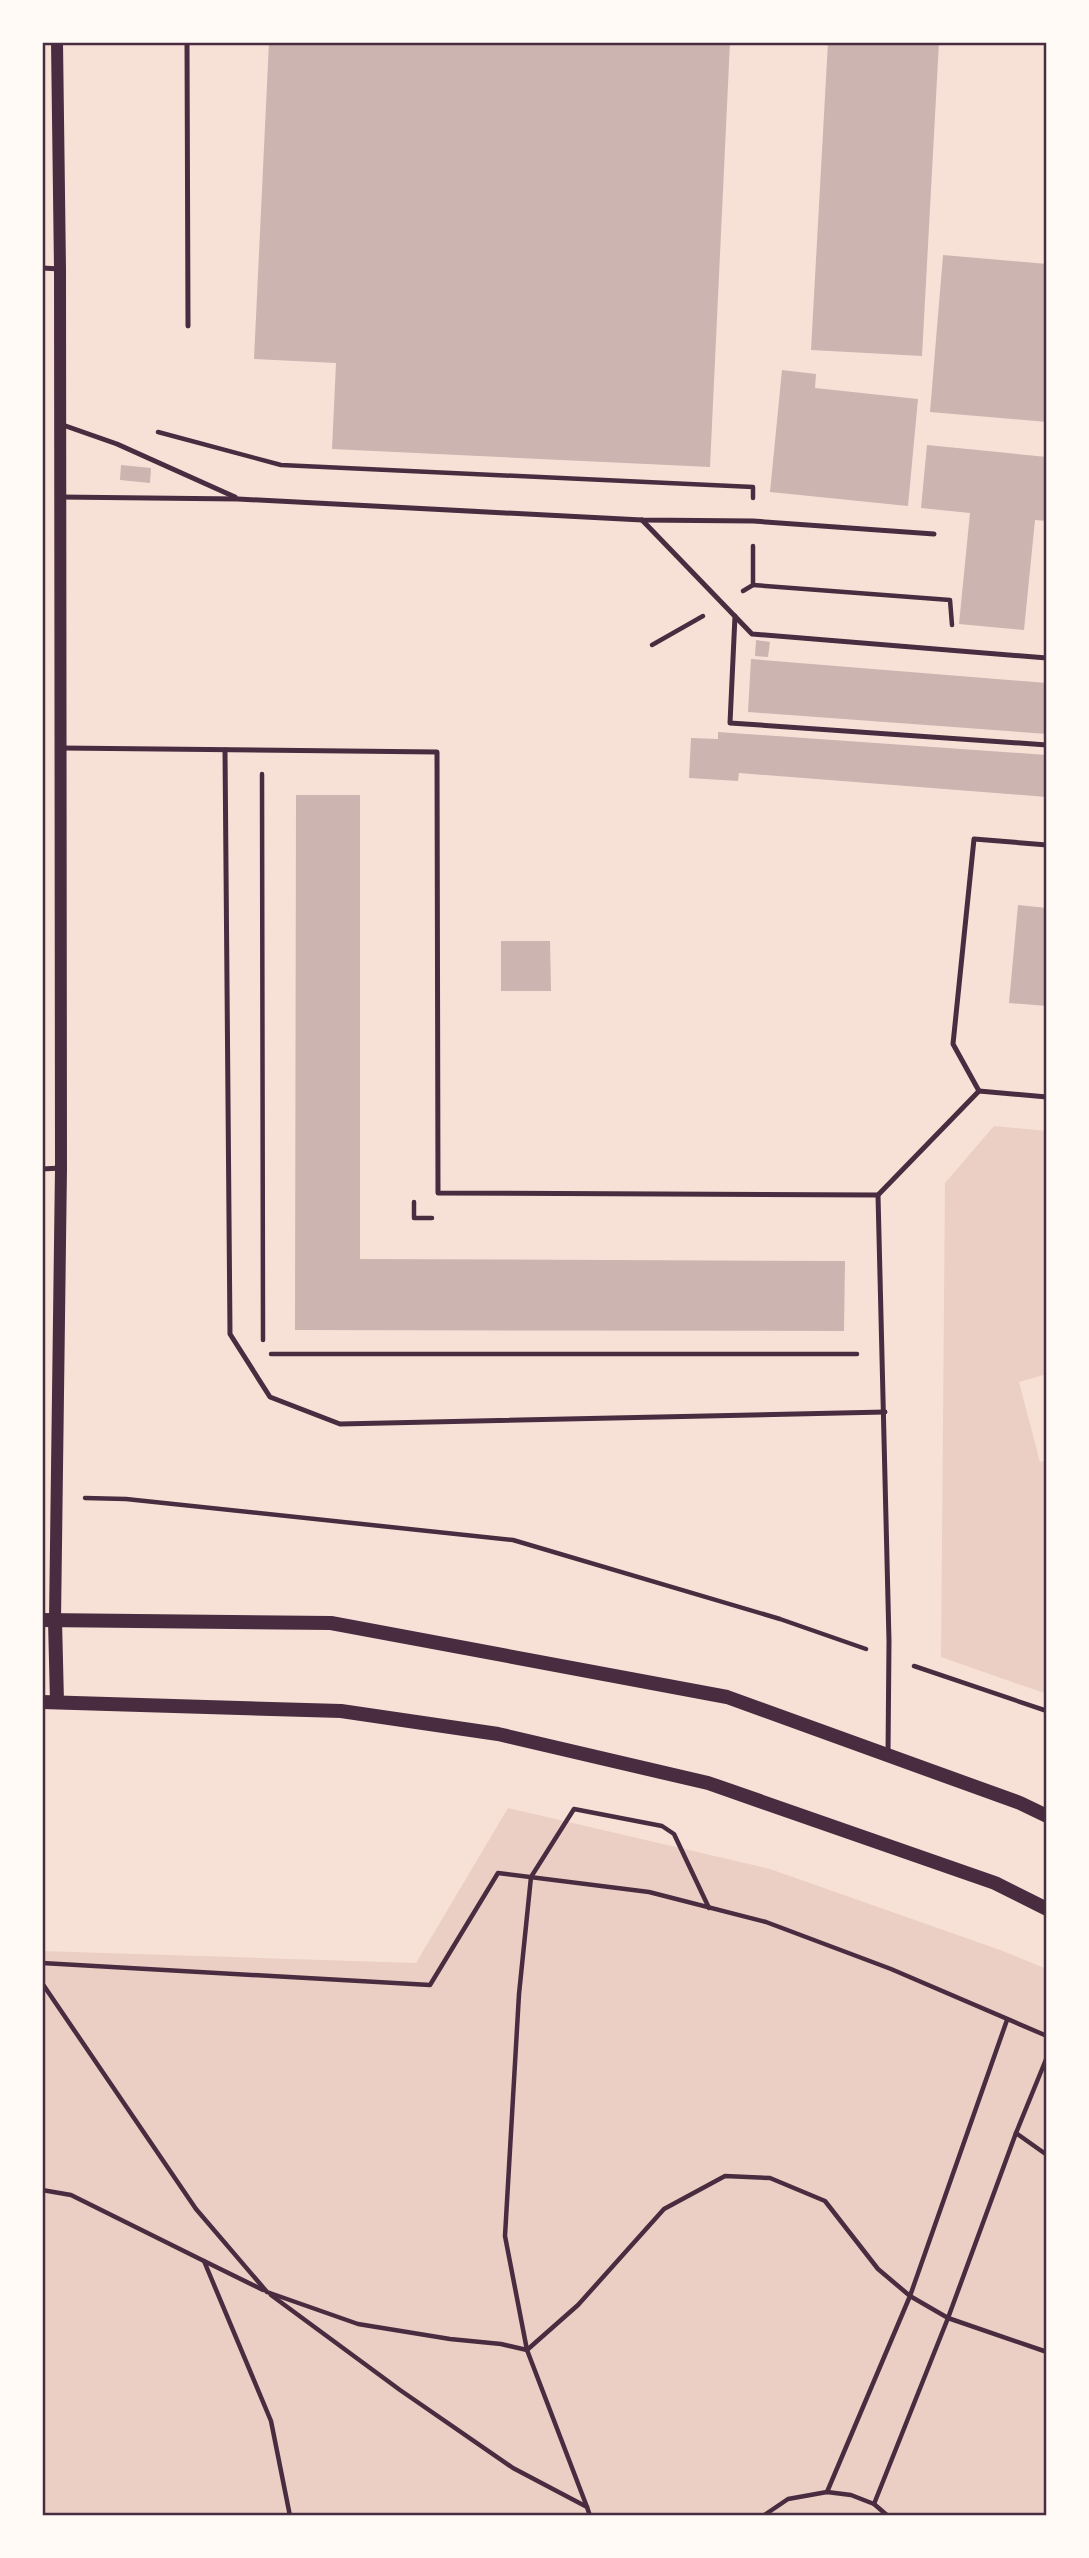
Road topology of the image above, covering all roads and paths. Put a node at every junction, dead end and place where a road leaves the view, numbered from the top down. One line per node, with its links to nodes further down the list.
1 (57, 42): 4 (street)
2 (187, 42): 5 (lane)
3 (42, 268): 4 (lane)
4 (60, 269): 6 (street)
5 (188, 326)
6 (59, 424): 9 (street); 10 (lane)
7 (154, 431): 8 (path)
8 (753, 487)
9 (60, 497): 10 (lane); 18 (street)
10 (238, 499): 11 (lane)
11 (642, 520): 12 (lane); 14 (lane)
12 (934, 534)
13 (753, 585): 15 (path)
14 (735, 616): 16 (lane); 17 (lane)
15 (953, 632)
16 (1047, 658)
17 (1047, 745)
18 (61, 748): 19 (lane); 23 (street)
19 (225, 750): 25 (lane); 26 (lane)
20 (1047, 845): 21 (lane)
21 (979, 1091): 22 (lane); 25 (lane)
22 (1047, 1097)
23 (61, 1168): 24 (lane); 28 (street)
24 (42, 1169)
25 (878, 1195): 26 (lane)
26 (885, 1412): 29 (lane)
27 (126, 1499): 29 (path)
28 (49, 1620): 30 (main road); 32 (main road)
29 (890, 1657): 31 (path); 32 (lane)
30 (50, 1702): 36 (main road)
31 (1047, 1711)
32 (888, 1755): 33 (main road)
33 (1047, 1816)
34 (531, 1877): 35 (path); 35 (path); 37 (path); 49 (path)
35 (709, 1908): 39 (path)
36 (1047, 1909)
37 (42, 1963)
38 (42, 1983): 46 (path)
39 (1007, 2020): 40 (path); 47 (path)
40 (1047, 2036)
41 (1047, 2057): 42 (path)
42 (1016, 2133): 43 (path); 48 (path)
43 (1047, 2155)
44 (42, 2190): 45 (path)
45 (204, 2261): 46 (path); 54 (path)
46 (267, 2292): 49 (path); 53 (path)
47 (909, 2296): 48 (path); 49 (path); 51 (path)
48 (948, 2318): 50 (path); 52 (path)
49 (527, 2350): 53 (path)
50 (1047, 2352)
51 (827, 2492): 52 (path); 56 (path)
52 (874, 2504): 57 (path)
53 (587, 2507): 55 (path)
54 (290, 2516)
55 (590, 2516)
56 (763, 2516)
57 (888, 2516)

